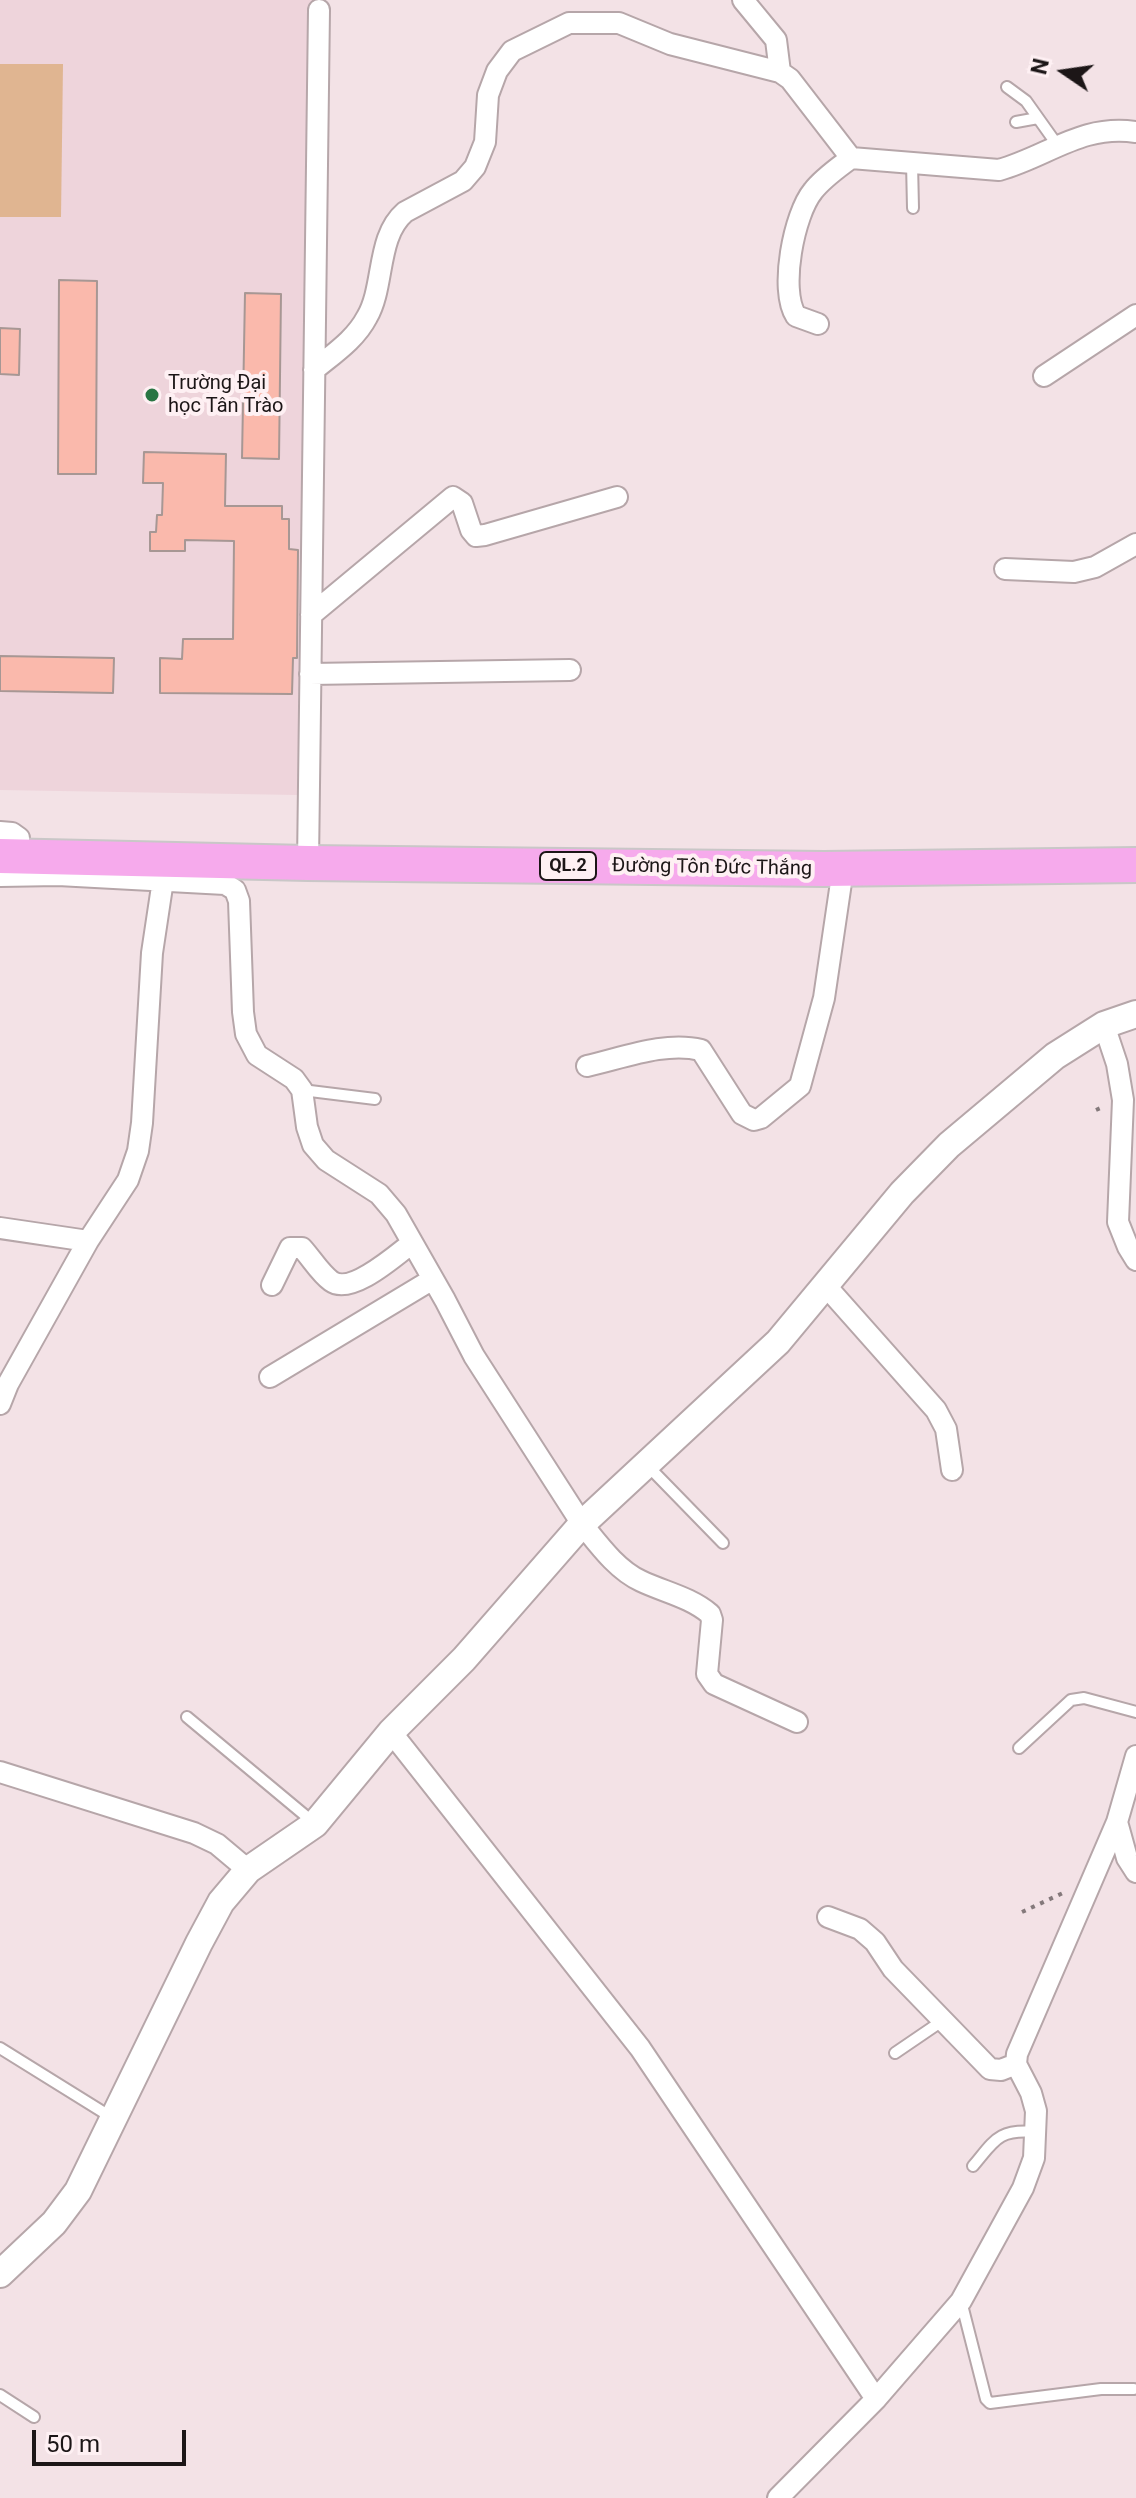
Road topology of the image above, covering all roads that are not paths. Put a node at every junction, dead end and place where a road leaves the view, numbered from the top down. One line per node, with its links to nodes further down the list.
1 (743, 0): 3 (street)
2 (319, 10): 14 (street)
3 (780, 72): 9 (street); 14 (street)
4 (1007, 87): 5 (lane)
5 (1038, 118): 6 (lane); 8 (lane)
6 (1016, 122)
7 (1136, 132): 8 (street)
8 (1058, 146): 10 (street)
9 (851, 158): 10 (street); 13 (street)
10 (912, 163): 11 (lane)
11 (913, 208)
12 (1136, 315): 15 (street)
13 (818, 324)
14 (314, 370): 19 (street)
15 (1044, 376)
16 (617, 497): 19 (street)
17 (1136, 544): 18 (street)
18 (1005, 569)
19 (311, 615): 21 (street)
20 (570, 670): 21 (street)
21 (310, 674): 23 (street)
22 (7, 859): 23 (highway, Đường Tôn Đức Thắng / QL.2); 26 (street)
23 (308, 863): 25 (highway, Đường Tôn Đức Thắng / QL.2)
24 (1136, 865): 25 (highway, Đường Tôn Đức Thắng / QL.2)
25 (843, 869): 29 (street)
26 (163, 880): 30 (street); 33 (street)
27 (1136, 1014): 28 (street)
28 (1104, 1025): 35 (street); 38 (street)
29 (587, 1066)
30 (302, 1090): 31 (lane); 34 (street)
31 (375, 1099)
32 (0, 1228): 33 (street)
33 (88, 1241): 40 (street)
34 (412, 1243): 36 (street); 37 (street)
35 (1136, 1260)
36 (433, 1279): 39 (street); 44 (street)
37 (272, 1285)
38 (825, 1285): 42 (street); 43 (street)
39 (270, 1377)
40 (4, 1382): 41 (street)
41 (0, 1404)
42 (646, 1464): 44 (street); 45 (lane)
43 (952, 1470)
44 (582, 1524): 48 (street); 49 (street)
45 (723, 1543)
46 (1136, 1712): 50 (lane)
47 (187, 1717): 54 (lane)
48 (797, 1722)
49 (391, 1732): 54 (street); 69 (street)
50 (1019, 1748)
51 (1136, 1756): 53 (street)
52 (0, 1772): 55 (street)
53 (1117, 1822): 56 (street); 61 (street)
54 (315, 1824): 55 (street)
55 (248, 1870): 62 (street)
56 (1136, 1872)
57 (828, 1917): 58 (street)
58 (942, 2021): 60 (lane); 61 (street)
59 (0, 2048): 62 (lane)
60 (895, 2053)
61 (1016, 2064): 63 (street)
62 (113, 2118): 65 (street)
63 (1035, 2132): 64 (lane); 66 (street)
64 (973, 2166)
65 (0, 2274)
66 (961, 2301): 67 (lane); 69 (street)
67 (1134, 2389)
68 (0, 2395): 70 (lane)
69 (876, 2399): 71 (street)
70 (34, 2417)
71 (778, 2498)

